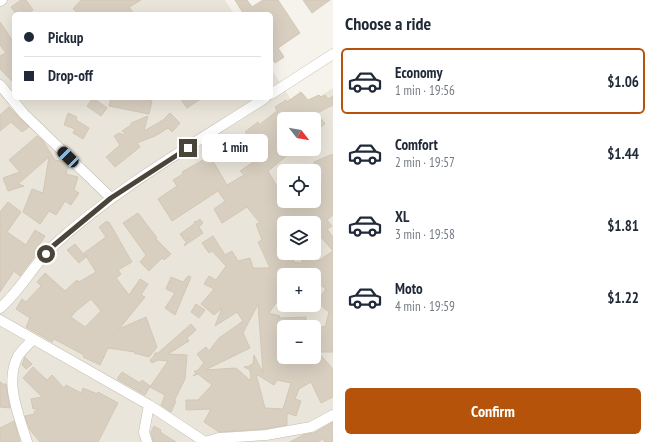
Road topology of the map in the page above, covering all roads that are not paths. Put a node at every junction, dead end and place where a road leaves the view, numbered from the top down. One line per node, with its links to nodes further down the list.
1 (333, 54): 3 (street)
2 (0, 87): 5 (street)
3 (273, 93)
4 (262, 100): 5 (street)
5 (111, 198): 6 (street)
6 (0, 308)
7 (0, 320): 8 (street)
8 (33, 340): 9 (street); 11 (street)
9 (149, 405): 12 (street); 13 (street)
10 (333, 415): 13 (street)
11 (26, 442)
12 (147, 442)
13 (205, 442)

